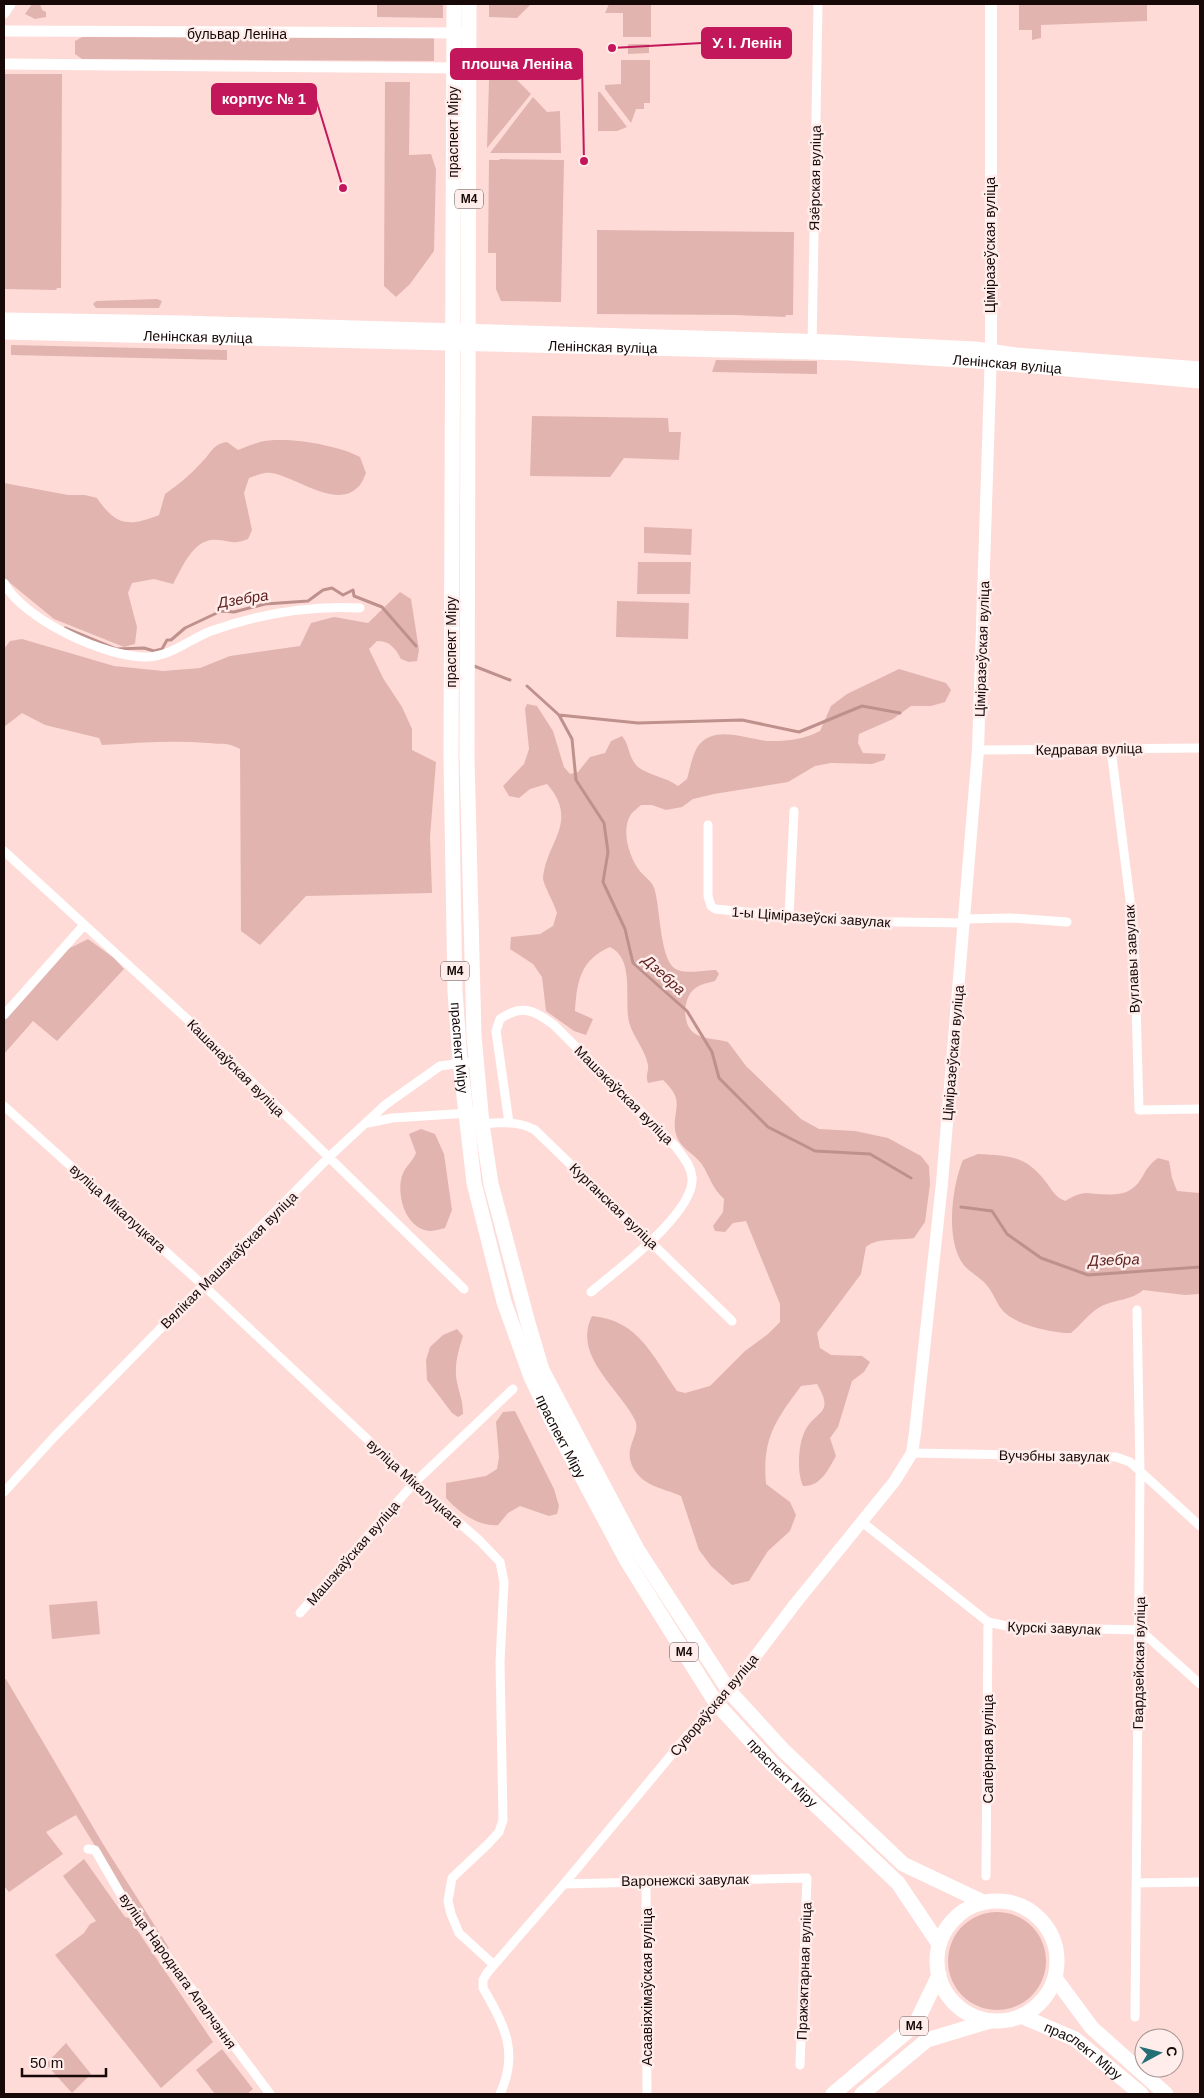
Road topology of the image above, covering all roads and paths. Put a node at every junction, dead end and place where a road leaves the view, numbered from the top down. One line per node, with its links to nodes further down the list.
1 (10, 4): 6 (street)
2 (454, 4): 8 (main road, праспект Міру / М4)
3 (470, 4): 9 (main road, праспект Міру / М4)
4 (818, 4): 17 (street, Язёрская вуліца)
5 (991, 4): 18 (main road, Ціміразеўская вуліца)
6 (4, 13)
7 (4, 31): 8 (street, бульвар Леніна)
8 (453, 33): 9 (street, бульвар Леніна); 11 (main road, праспект Міру / М4)
9 (469, 33): 12 (main road, праспект Міру / М4)
10 (4, 64): 11 (street)
11 (454, 68): 12 (street); 15 (main road, праспект Міру / М4)
12 (469, 68): 16 (main road, праспект Міру / М4)
13 (4, 320): 15 (main road, Ленінская вуліца)
14 (4, 332): 15 (main road, Ленінская вуліца)
15 (451, 337): 16 (main road, Ленінская вуліца); 21 (main road, праспект Міру / М4)
16 (469, 338): 17 (main road, Ленінская вуліца); 21 (main road, праспект Міру / М4)
17 (812, 346): 18 (main road, Ленінская вуліца)
18 (991, 357): 19 (main road, Ленінская вуліца); 20 (main road, Ленінская вуліца); 26 (main road, Ціміразеўская вуліца)
19 (1200, 369)
20 (1200, 381)
21 (458, 553): 35 (main road, праспект Міру / М4); 36 (main road, праспект Міру / М4)
22 (4, 583): 23 (street)
23 (360, 608)
24 (1200, 748): 25 (street, Кедравая вуліца)
25 (1111, 749): 26 (street, Кедравая вуліца); 39 (street, Вуглавы завулак)
26 (978, 750): 31 (main road, Ціміразеўская вуліца)
27 (794, 811): 30 (street)
28 (708, 825): 30 (street, 1-ы Ціміразеўскі завулак)
29 (4, 851): 33 (street, Кашанаўская вуліца)
30 (789, 916): 31 (street, 1-ы Ціміразеўскі завулак)
31 (965, 921): 32 (street, 1-ы Ціміразеўскі завулак); 50 (main road, Ціміразеўская вуліца)
32 (1067, 922)
33 (84, 925): 34 (street); 45 (street, Кашанаўская вуліца)
34 (4, 1016)
35 (460, 1061): 36 (street, Вялікая Машэкаўская вуліца); 38 (street, Вялікая Машэкаўская вуліца); 40 (main road, праспект Міру / М4)
36 (476, 1061): 42 (main road, праспект Міру / М4)
37 (4, 1106): 47 (street, вуліца Мікалуцкага)
38 (385, 1106): 41 (street); 43 (street, Вялікая Машэкаўская вуліца)
39 (1200, 1109)
40 (466, 1114): 41 (street, Курганская вуліца); 42 (street, Курганская вуліца); 65 (main road, праспект Міру / М4)
41 (392, 1118): 43 (street, Курганская вуліца)
42 (481, 1118): 44 (street, Курганская вуліца); 64 (main road, праспект Міру / М4)
43 (368, 1123): 45 (street, Вялікая Машэкаўская вуліца)
44 (509, 1123): 46 (street, Курганская вуліца); 46 (street, Машэкаўская вуліца)
45 (330, 1156): 47 (street, Вялікая Машэкаўская вуліца); 48 (street, Кашанаўская вуліца)
46 (651, 1242): 49 (street, Машэкаўская вуліца); 52 (street, Курганская вуліца)
47 (204, 1286): 56 (street, вуліца Мікалуцкага); 57 (street, Вялікая Машэкаўская вуліца)
48 (464, 1289)
49 (591, 1292)
50 (931, 1293): 54 (main road, Сувораўская вуліца)
51 (1137, 1310): 55 (street, Гвардзейская вуліца)
52 (732, 1321)
53 (513, 1388): 56 (street, Машэкаўская вуліца)
54 (912, 1452): 55 (street, Вучэбны завулак); 58 (main road, Сувораўская вуліца)
55 (1140, 1472): 59 (street, Вучэбны завулак); 62 (street, Гвардзейская вуліца)
56 (414, 1483): 60 (street, Машэкаўская вуліца); 75 (street, вуліца Мікалуцкага)
57 (4, 1492)
58 (862, 1522): 61 (street, Курскі завулак); 64 (main road, Сувораўская вуліца)
59 (1200, 1526)
60 (300, 1613)
61 (988, 1622): 62 (street, Курскі завулак); 67 (street, Сапёрная вуліца)
62 (1140, 1630): 63 (street); 71 (street, Гвардзейская вуліца)
63 (1200, 1684)
64 (729, 1692): 65 (street, Сувораўская вуліца); 73 (main road, праспект Міру / М4)
65 (716, 1703): 72 (street, Сувораўская вуліца); 74 (main road, праспект Міру / М4)
66 (88, 1849): 86 (street, вуліца Народнага Апалчэння)
67 (986, 1876)
68 (807, 1878): 69 (street, Варонежскі завулак); 81 (street, Пражэктарная вуліца)
69 (646, 1880): 72 (street, Варонежскі завулак); 88 (street, Асаавіяхімаўская вуліца)
70 (1200, 1882): 71 (street)
71 (1136, 1883): 79 (street, Гвардзейская вуліца)
72 (564, 1884): 75 (street, Сувораўская вуліца)
73 (983, 1902): 74 (main road, праспект Міру); 77 (main road, праспект Міру)
74 (939, 1944): 76 (main road, праспект Міру)
75 (493, 1964): 87 (street, Сувораўская вуліца)
76 (939, 1975): 80 (main road, праспект Міру); 89 (main road, М4)
77 (1055, 1978): 78 (main road, праспект Міру); 82 (main road, праспект Міру)
78 (1021, 2016): 80 (main road, праспект Міру); 85 (main road, праспект Міру)
79 (1135, 2016)
80 (990, 2021): 90 (main road, М4)
81 (800, 2065)
82 (1134, 2066)
83 (1138, 2078): 85 (street)
84 (1147, 2078): 91 (main road, праспект Міру)
85 (1139, 2093)
86 (270, 2094)
87 (500, 2094)
88 (647, 2094)
89 (832, 2094)
90 (862, 2094)
91 (1166, 2094)

